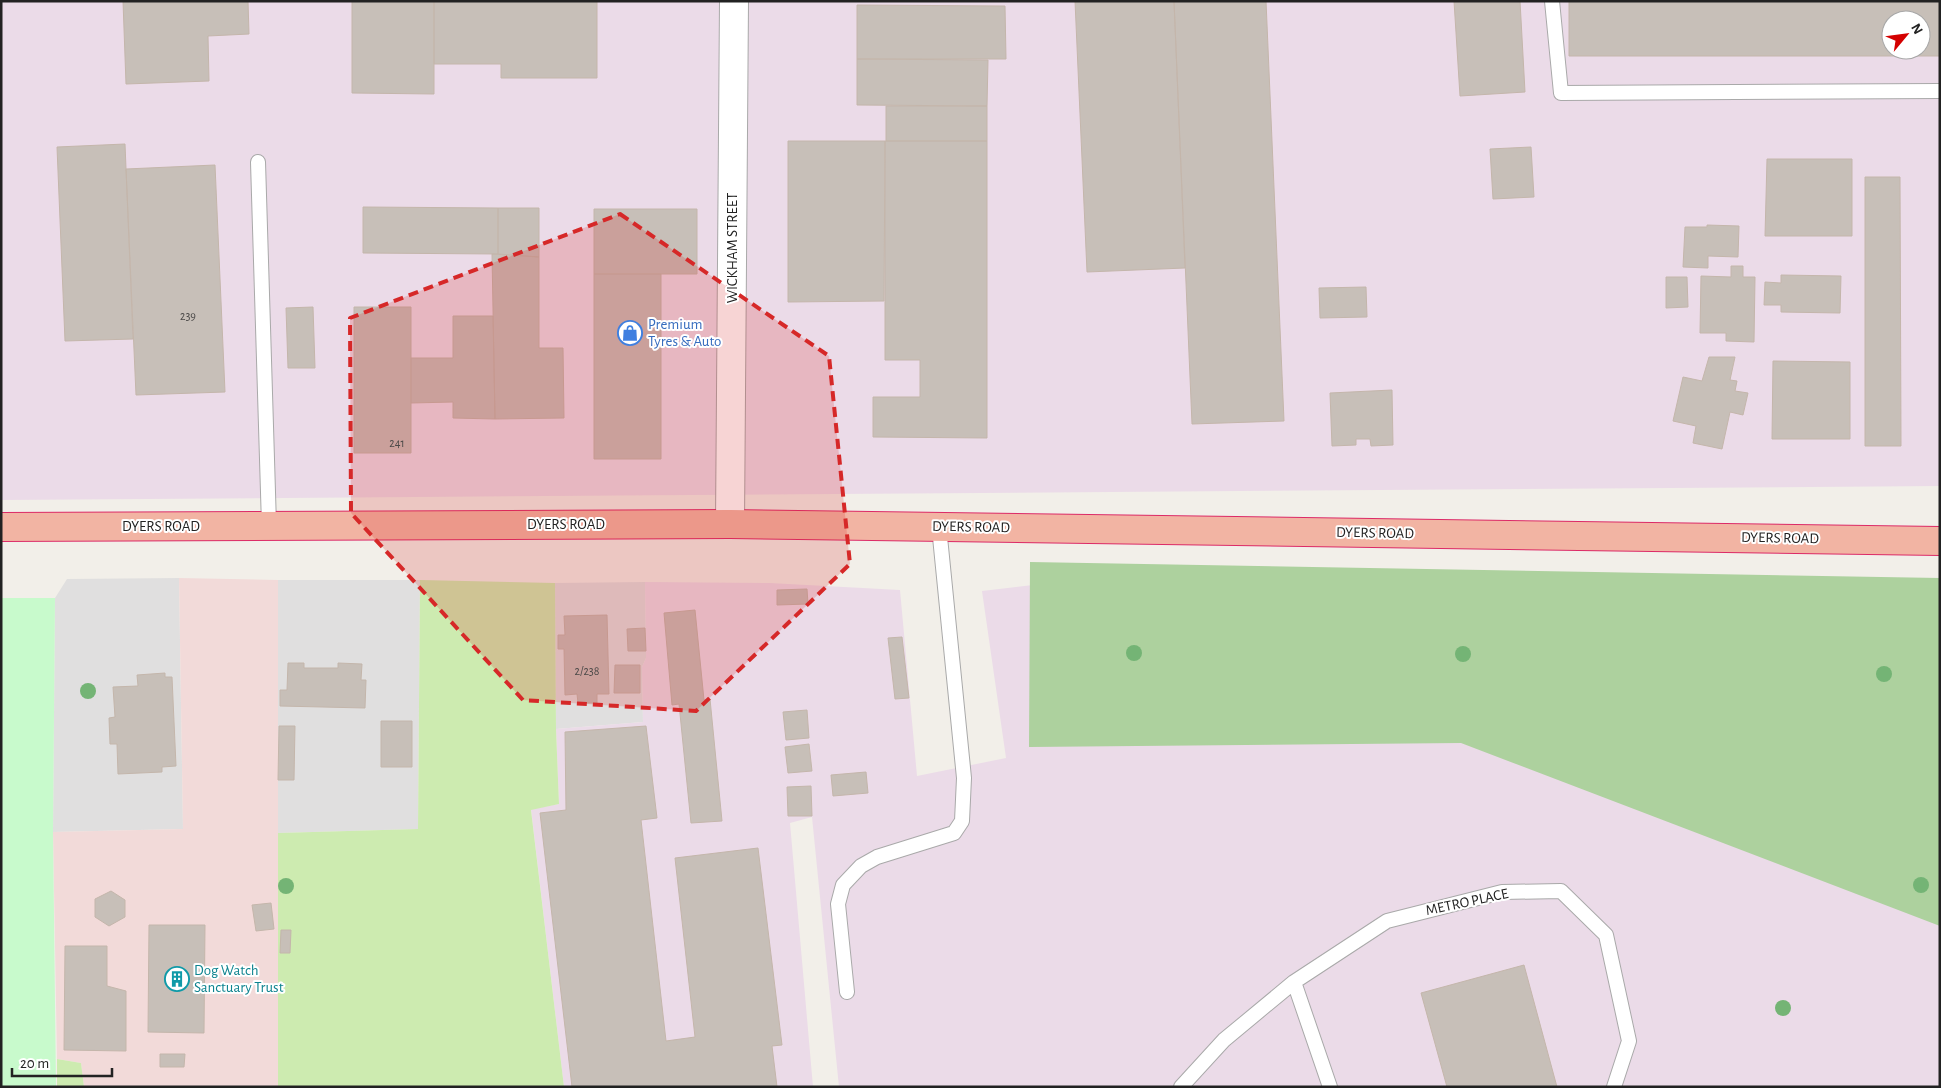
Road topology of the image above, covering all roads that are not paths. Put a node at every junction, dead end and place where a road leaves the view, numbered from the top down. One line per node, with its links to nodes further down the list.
1 (734, 1): 5 (street, WICKHAM STREET)
2 (1552, 1): 3 (lane)
3 (1940, 91)
4 (258, 162): 6 (lane)
5 (730, 524): 6 (highway, DYERS ROAD); 8 (highway, DYERS ROAD)
6 (269, 525): 7 (highway, DYERS ROAD)
7 (1, 527)
8 (939, 527): 9 (highway, DYERS ROAD); 11 (lane)
9 (1940, 541)
10 (1294, 982): 12 (lane, METRO PLACE); 13 (lane); 14 (lane, METRO PLACE)
11 (847, 992)
12 (1181, 1087)
13 (1330, 1087)
14 (1614, 1087)

